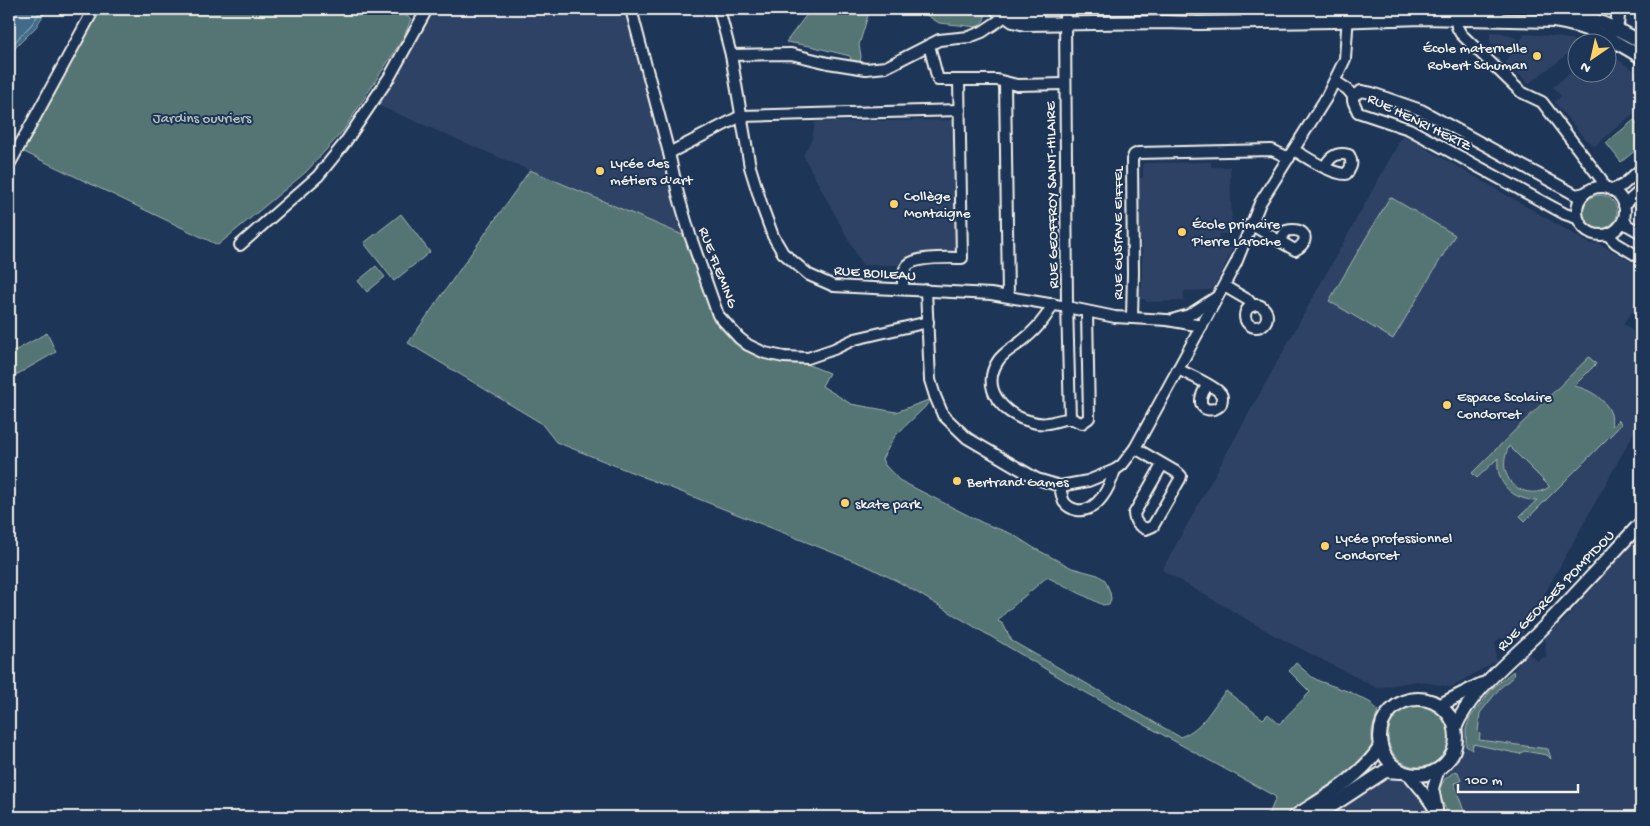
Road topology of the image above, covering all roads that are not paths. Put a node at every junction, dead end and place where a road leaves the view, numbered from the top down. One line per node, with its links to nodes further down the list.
1 (94, 9): 28 (street)
2 (427, 9): 41 (street)
3 (631, 9): 26 (street, RUE FLEMING)
4 (719, 9): 17 (street, RUE BOILEAU)
5 (1499, 9): 9 (main road)
6 (1550, 9): 11 (main road)
7 (1004, 12): 13 (main road); 16 (street)
8 (1617, 12): 14 (main road); 15 (main road)
9 (1396, 14): 10 (main road); 12 (main road)
10 (1348, 16): 13 (main road); 20 (street)
11 (1592, 17): 12 (main road); 14 (main road); 18 (main road)
12 (1456, 19): 31 (street)
13 (1065, 21): 22 (street, RUE GEOFFROY SAINT-HILAIRE)
14 (1615, 29): 15 (main road)
15 (1637, 40)
16 (929, 45): 17 (street); 19 (street, RUE GEOFFROY SAINT-HILAIRE)
17 (731, 55): 25 (street, RUE BOILEAU)
18 (1641, 57)
19 (959, 80): 21 (street, RUE GEOFFROY SAINT-HILAIRE); 24 (street)
20 (1335, 81): 23 (street); 27 (street)
21 (1006, 82): 22 (street, RUE GEOFFROY SAINT-HILAIRE); 46 (street)
22 (1065, 84): 49 (street, RUE GEOFFROY SAINT-HILAIRE)
23 (1353, 96): 33 (street, RUE HENRI HERTZ); 35 (street, RUE HENRI HERTZ)
24 (960, 110): 25 (street); 44 (street)
25 (741, 116): 26 (street); 44 (street, RUE BOILEAU)
26 (669, 153): 54 (street, RUE FLEMING)
27 (1292, 154): 29 (street); 37 (street); 52 (street, RUE GUSTAVE EIFFEL)
28 (9, 164)
29 (1325, 167)
30 (1641, 169): 31 (street)
31 (1608, 189): 33 (street); 34 (street)
32 (1641, 190): 34 (street)
33 (1585, 193): 35 (street)
34 (1624, 205): 36 (street)
35 (1577, 218): 39 (street)
36 (1624, 219): 38 (street); 39 (street)
37 (1250, 224): 40 (street); 43 (street)
38 (1641, 233)
39 (1608, 235): 42 (street)
40 (1280, 241)
41 (240, 245)
42 (1641, 258)
43 (1224, 286): 47 (street); 50 (street)
44 (903, 289): 45 (street, RUE BOILEAU)
45 (926, 290): 46 (street, RUE BOILEAU); 54 (street)
46 (1008, 296): 48 (street, RUE BOILEAU)
47 (1218, 297): 53 (street, RUE BOILEAU); 56 (street)
48 (1053, 304): 49 (street, RUE BOILEAU); 60 (street)
49 (1067, 306): 51 (street, RUE BOILEAU); 60 (street, RUE GEOFFROY SAINT-HILAIRE)
50 (1253, 306)
51 (1087, 312): 52 (street, RUE BOILEAU); 60 (street)
52 (1132, 318): 53 (street, RUE BOILEAU)
53 (1167, 320): 55 (street, RUE BOILEAU)
54 (928, 322): 64 (street)
55 (1184, 323): 56 (street, RUE BOILEAU); 57 (street)
56 (1202, 326): 57 (street)
57 (1193, 344): 58 (street)
58 (1178, 369): 59 (street); 61 (street)
59 (1207, 385)
60 (1070, 418)
61 (1135, 448): 62 (street); 63 (street)
62 (1162, 465): 62 (street)
63 (1115, 470): 64 (street); 64 (street)
64 (1060, 486)
65 (1641, 523): 66 (main road, RUE GEORGES POMPIDOU)
66 (1490, 678): 67 (main road, RUE GEORGES POMPIDOU); 68 (main road, RUE GEORGES POMPIDOU)
67 (1440, 706): 68 (main road); 69 (main road)
68 (1456, 728): 70 (main road)
69 (1381, 746): 71 (main road); 73 (main road)
70 (1439, 769): 71 (main road); 72 (street)
71 (1405, 773): 72 (street); 74 (main road)
72 (1439, 815)
73 (1294, 817)
74 (1315, 817)

